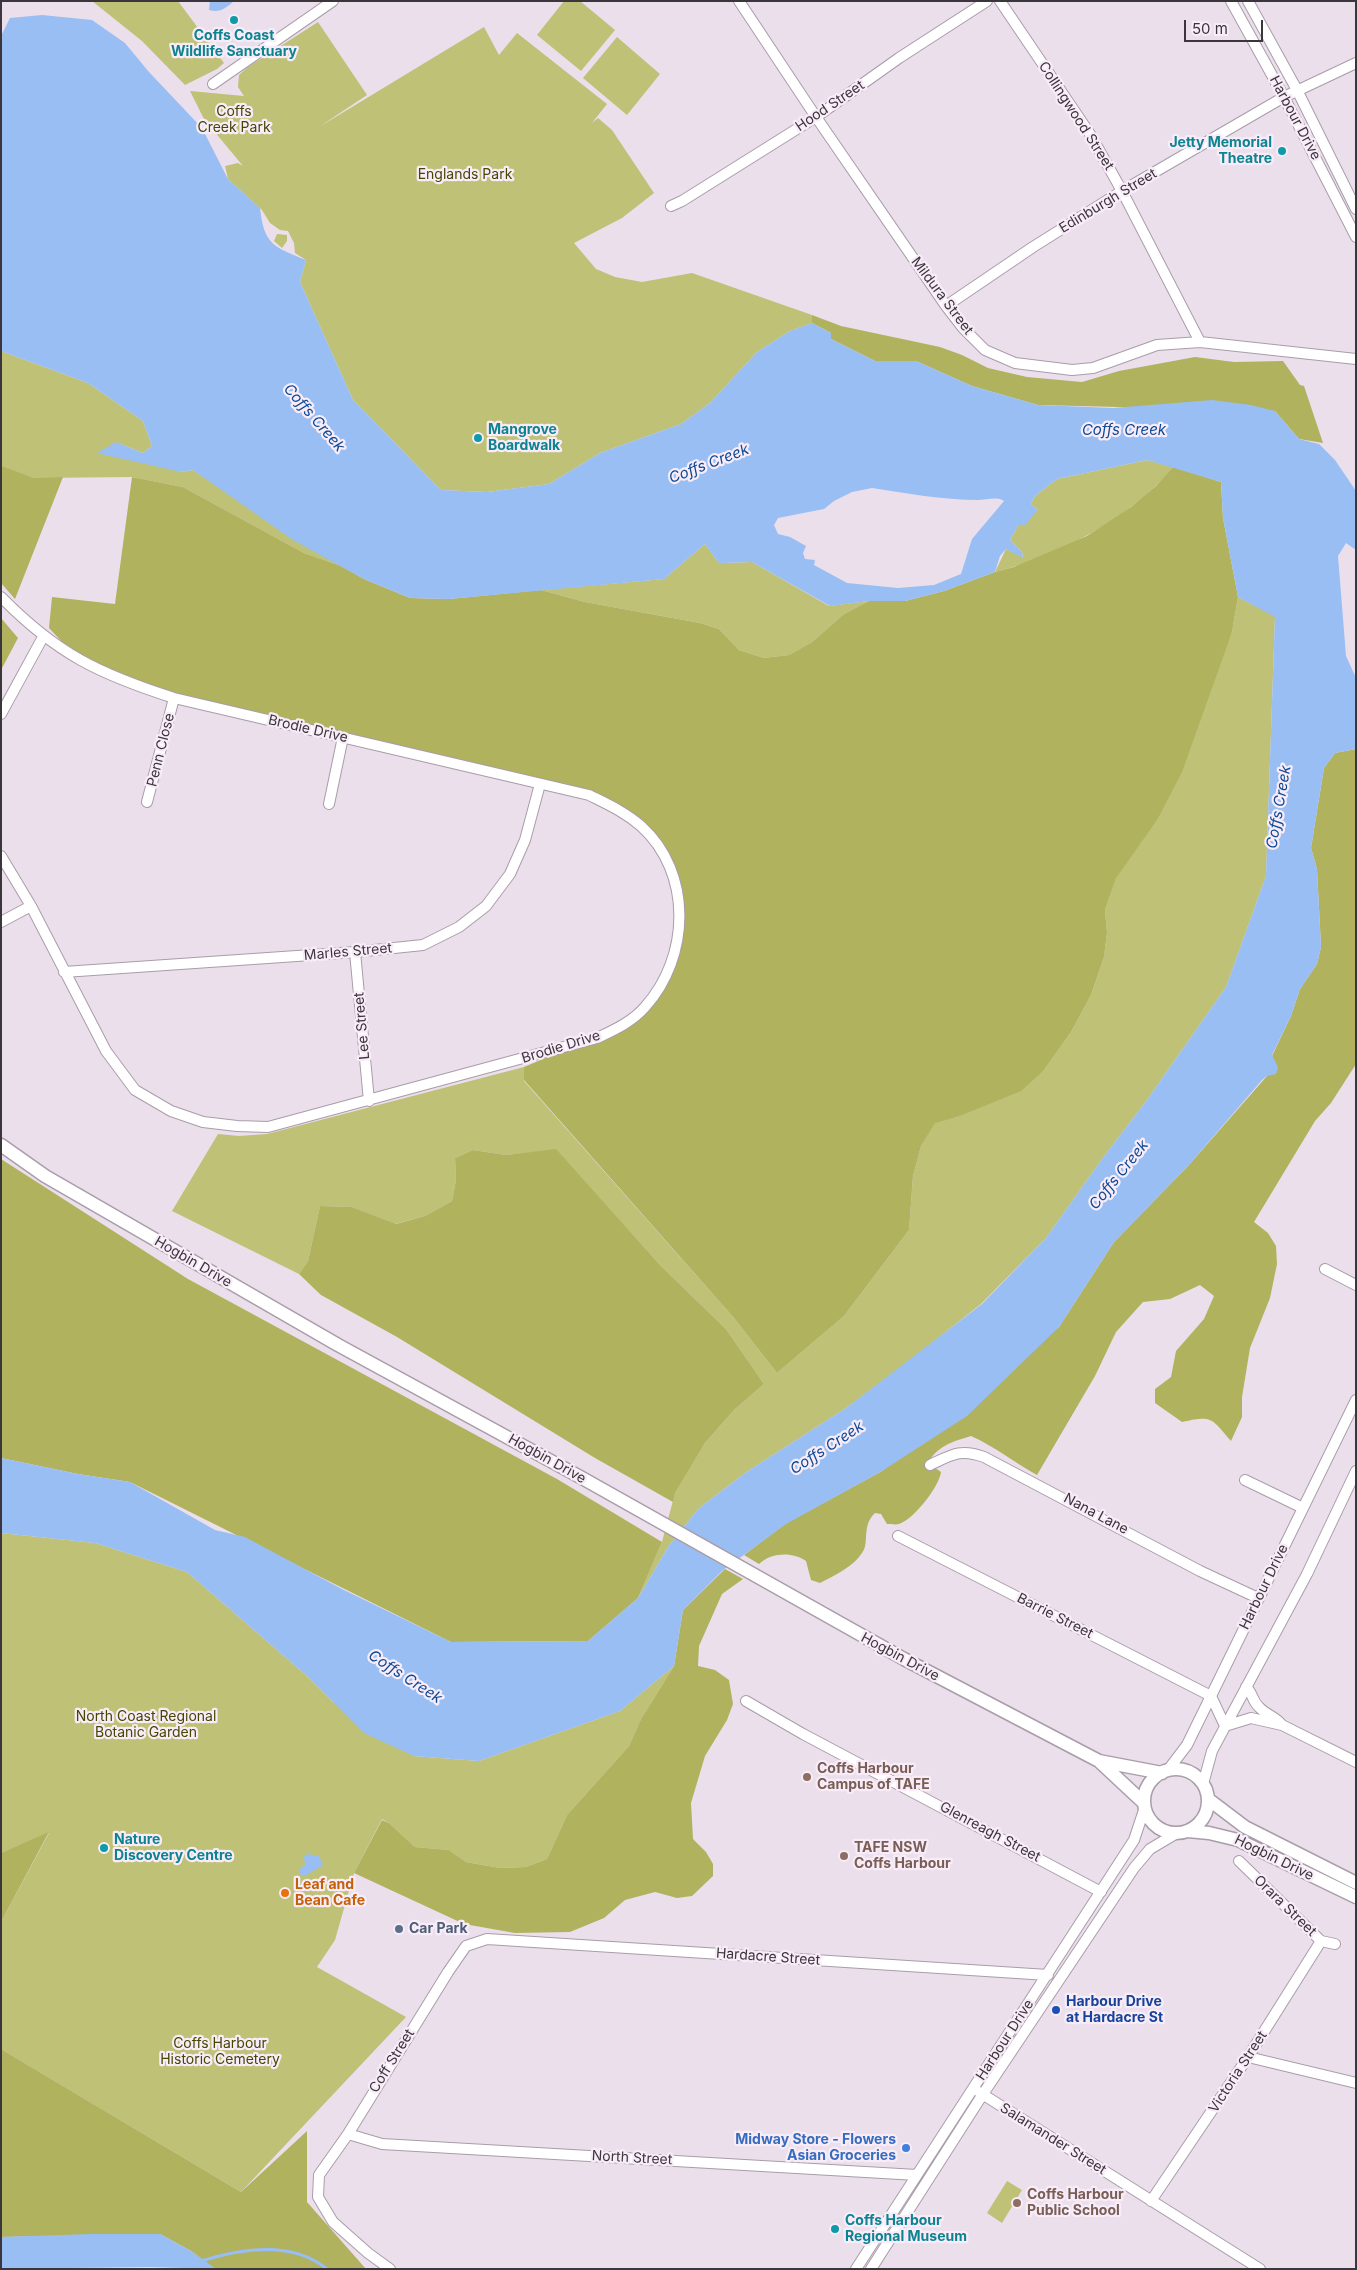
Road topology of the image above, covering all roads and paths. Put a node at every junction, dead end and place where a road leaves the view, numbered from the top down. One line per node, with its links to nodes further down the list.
1 (332, 1): 8 (street)
2 (739, 1): 11 (street, Mildura Street)
3 (987, 1): 11 (street, Hood Street)
4 (1000, 1): 12 (street, Collingwood Street)
5 (1231, 1): 10 (street, Harbour Drive)
6 (1248, 1): 9 (street, Harbour Drive)
7 (1356, 63): 9 (street, Edinburgh Street)
8 (213, 84)
9 (1297, 90): 10 (street, Edinburgh Street); 14 (street, Harbour Drive)
10 (1284, 97): 12 (street, Edinburgh Street); 15 (street, Harbour Drive)
11 (816, 117): 13 (street, Hood Street); 16 (street, Mildura Street)
12 (1122, 191): 16 (street, Edinburgh Street); 17 (street, Collingwood Street)
13 (671, 206)
14 (1356, 209)
15 (1356, 237)
16 (946, 306): 17 (street, Mildura Street)
17 (1200, 342): 18 (street, Mildura Street)
18 (1356, 359)
19 (1, 597): 20 (street, Brodie Drive)
20 (42, 637): 21 (street, Brodie Drive); 22 (street)
21 (174, 698): 23 (street, Brodie Drive); 25 (street, Penn Close)
22 (1, 714)
23 (343, 737): 24 (street, Brodie Drive); 26 (street)
24 (540, 784): 30 (street, Marles Street); 32 (street, Brodie Drive)
25 (147, 802)
26 (329, 804)
27 (1, 856): 28 (street, Brodie Drive)
28 (31, 906): 29 (street); 31 (street, Brodie Drive)
29 (1, 922)
30 (355, 952): 31 (street, Marles Street); 32 (street, Lee Street)
31 (64, 972): 32 (street, Brodie Drive)
32 (369, 1101)
33 (1, 1145): 48 (main road, Hogbin Drive)
34 (1325, 1268): 35 (street)
35 (1356, 1285)
36 (1356, 1400): 40 (street, Harbour Drive)
37 (930, 1466): 42 (street, Nana Lane)
38 (1356, 1471): 43 (street)
39 (1245, 1480): 40 (street)
40 (1303, 1508): 42 (street, Harbour Drive)
41 (898, 1536): 44 (street, Barrie Street)
42 (1258, 1598): 44 (street, Harbour Drive)
43 (1246, 1686): 46 (street); 47 (street)
44 (1211, 1696): 47 (street); 50 (street, Harbour Drive)
45 (746, 1701): 57 (street, Glenreagh Street)
46 (1282, 1725): 47 (street); 49 (street)
47 (1225, 1726): 51 (street)
48 (1100, 1761): 50 (main road, Hogbin Drive); 53 (main road, Hogbin Drive)
49 (1356, 1762)
50 (1165, 1772): 51 (main road); 53 (main road)
51 (1203, 1784): 52 (main road)
52 (1208, 1798): 54 (main road); 56 (main road, Hogbin Drive)
53 (1145, 1805): 54 (main road); 57 (street, Harbour Drive)
54 (1183, 1832): 58 (main road, Hogbin Drive); 65 (street, Harbour Drive)
55 (1239, 1861): 60 (street, Orara Street)
56 (1356, 1883)
57 (1101, 1892): 62 (street, Harbour Drive)
58 (1356, 1897)
59 (487, 1939): 62 (street, Hardacre Street); 66 (street, Coff Street)
60 (1322, 1941): 61 (street, Orara Street); 63 (street, Victoria Street)
61 (1335, 1944)
62 (1048, 1975): 65 (street, Harbour Drive)
63 (1248, 2057): 64 (street); 68 (street, Victoria Street)
64 (1356, 2083)
65 (978, 2092): 67 (street, Harbour Drive); 68 (street, Salamander Street); 71 (street, Harbour Drive)
66 (348, 2134): 67 (street, North Street); 69 (street, Coff Street)
67 (917, 2174): 70 (street, Harbour Drive)
68 (1151, 2201): 72 (street, Salamander Street)
69 (390, 2269)
70 (856, 2269)
71 (870, 2269)
72 (1260, 2269)

